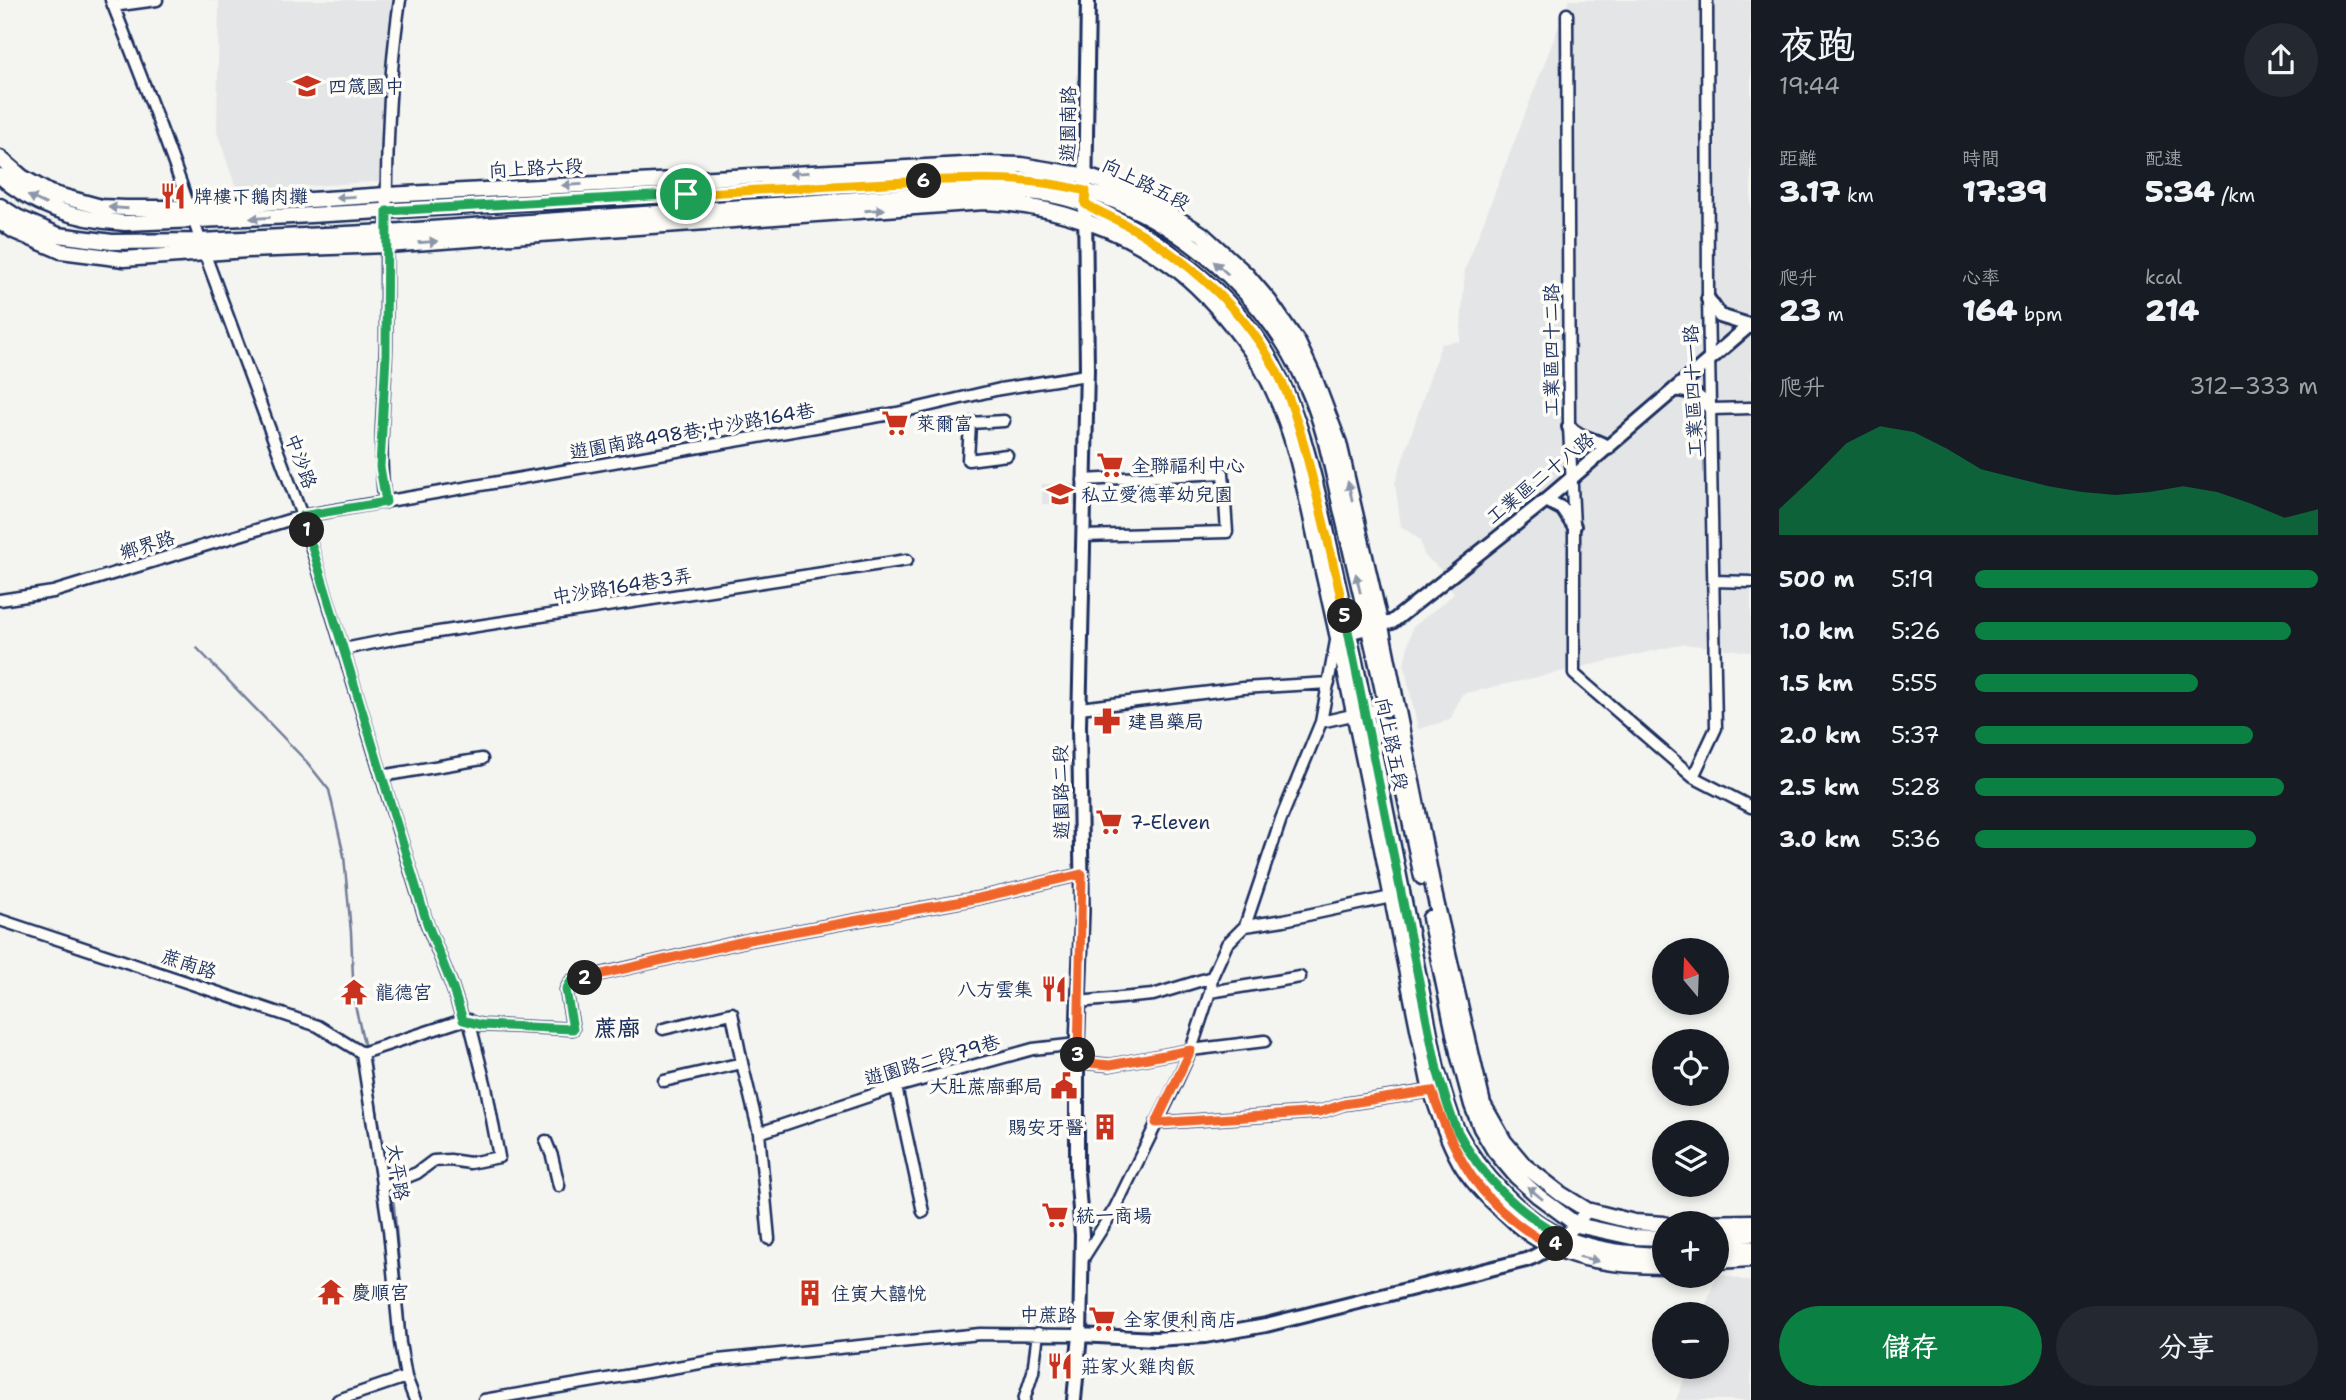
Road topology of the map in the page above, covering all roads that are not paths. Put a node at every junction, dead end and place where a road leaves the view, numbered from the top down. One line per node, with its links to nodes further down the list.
1 (158, 0): 5 (street)
2 (400, 0): 10 (street)
3 (1088, 0): 9 (street, 遊園南路)
4 (1707, 0): 19 (street, 工業區四十一路)
5 (112, 3): 14 (street, 中沙路)
6 (1567, 14): 27 (street, 工業區四十二路)
7 (0, 159): 14 (main road, 向上路六段, one-way to 7)
8 (0, 176): 14 (main road, 向上路六段, one-way to 8)
9 (1087, 176): 10 (main road, 向上路六段, one-way to 10); 11 (street, 遊園南路); 41 (main road, 向上路五段, one-way to 9)
10 (387, 195): 13 (street); 14 (main road, 向上路六段, one-way to 14)
11 (1085, 198): 13 (main road, 向上路六段); 15 (street, 遊園南路); 17 (main road); 41 (main road, 向上路五段, one-way to 11); 42 (main road, 向上路五段)
12 (0, 206): 18 (main road)
13 (387, 211): 14 (main road, 向上路六段, one-way to 14); 17 (street)
14 (193, 215): 18 (street, 中沙路)
15 (1086, 220): 17 (main road, one-way to 15); 22 (street, 遊園南路); 42 (main road, 向上路五段)
16 (0, 221): 18 (main road)
17 (387, 238): 18 (main road); 33 (street)
18 (202, 247): 34 (street, 中沙路)
19 (1708, 299): 20 (street); 21 (street, 工業區四十一路)
20 (1750, 325): 21 (street, 工業區二十八路)
21 (1710, 359): 23 (street, 工業區二十八路); 25 (street, 工業區四十一路)
22 (1086, 375): 31 (street, 遊園路二段); 33 (street, 遊園南路498巷;中沙路164巷)
23 (1675, 389): 25 (street); 28 (street, 工業區二十八路)
24 (1751, 408): 25 (street)
25 (1712, 409): 38 (street, 工業區四十一路)
26 (1004, 421): 29 (street)
27 (1569, 427): 28 (street); 30 (street, 工業區四十二路)
28 (1608, 448): 30 (street, 工業區二十八路)
29 (1007, 456)
30 (1572, 477): 32 (street, 工業區二十八路); 35 (street, 工業區四十二路)
31 (1083, 480): 36 (street, 遊園路二段); 36 (street)
32 (1545, 500): 35 (street); 41 (street, 工業區二十八路)
33 (386, 502): 34 (street, 遊園南路498巷;中沙路164巷)
34 (302, 516): 40 (street, 鄉界路); 43 (street, 中沙路)
35 (1574, 526): 51 (street, 工業區四十二路)
36 (1083, 536): 46 (street, 遊園路二段)
37 (907, 559): 43 (street, 中沙路164巷3弄)
38 (1714, 581): 39 (street); 51 (street, 工業區四十一路)
39 (1751, 582)
40 (0, 600)
41 (1375, 627): 42 (street, 工業區二十八路); 45 (main road, 向上路五段)
42 (1343, 634): 44 (street); 47 (main road, 向上路五段)
43 (344, 649): 50 (street, 中沙路)
44 (1329, 683): 46 (street); 48 (street)
45 (1391, 707): 47 (street); 77 (main road, 向上路五段); 82 (main road, 向上路五段, one-way to 45)
46 (1080, 708): 53 (street, 遊園路二段)
47 (1359, 713): 48 (street); 54 (main road, 向上路五段); 88 (main road, 向上路五段)
48 (1321, 722): 56 (street)
49 (482, 759): 50 (street)
50 (381, 776): 61 (street, 中沙路)
51 (1693, 777): 52 (street, 工業區四十二路)
52 (1751, 807)
53 (1082, 874): 60 (street, 遊園路二段); 61 (street)
54 (1391, 897): 56 (street); 71 (main road, 向上路五段)
55 (0, 920): 66 (street, 蔗南路)
56 (1245, 926): 57 (street)
57 (1212, 977): 59 (street); 60 (street)
58 (1300, 977): 59 (street)
59 (1210, 992): 65 (street)
60 (1077, 1002): 64 (street, 遊園路二段)
61 (466, 1020): 66 (street); 76 (street, 中沙路)
62 (663, 1029): 68 (street)
63 (1265, 1041): 65 (street)
64 (1077, 1044): 67 (street, 遊園路二段); 70 (street, 遊園路二段79巷)
65 (1191, 1050): 67 (street); 72 (street)
66 (362, 1053): 76 (street, 太平路)
67 (1078, 1062): 93 (street, 遊園路二段)
68 (742, 1063): 69 (street); 73 (street)
69 (664, 1081)
70 (896, 1087): 73 (street, 遊園路二段79巷); 78 (street)
71 (1432, 1091): 72 (street); 83 (main road, 向上路五段)
72 (1156, 1123): 93 (street)
73 (759, 1133): 87 (street)
74 (546, 1141): 75 (street)
75 (559, 1186)
76 (382, 1187): 99 (street, 太平路)
77 (1587, 1210): 81 (main road, 向上路五段); 82 (street, 中蔗路)
78 (923, 1212)
79 (1729, 1222): 80 (main road)
80 (1751, 1222)
81 (1652, 1223)
82 (1577, 1225): 86 (main road, 向上路五段); 88 (street, 中蔗路)
83 (1530, 1234): 88 (main road, 向上路五段); 94 (street)
84 (1751, 1234): 85 (main road)
85 (1729, 1235)
86 (1652, 1238)
87 (769, 1239)
88 (1558, 1242): 91 (main road, 向上路五段); 94 (street, 中蔗路); 96 (main road, 向上路五段, one-way to 96)
89 (1751, 1248): 90 (main road)
90 (1729, 1249)
91 (1652, 1255)
92 (1751, 1259): 95 (main road)
93 (1082, 1260): 98 (street, 遊園路二段)
94 (1526, 1260): 98 (street, 中蔗路)
95 (1729, 1260)
96 (1652, 1266)
97 (1038, 1334): 98 (street, 中蔗路); 102 (street, 中蔗路); 103 (street)
98 (1080, 1335): 104 (street, 遊園路二段)
99 (406, 1377): 100 (street); 101 (street, 太平路)
100 (338, 1400)
101 (415, 1400)
102 (484, 1400)
103 (1024, 1400)
104 (1074, 1400)

